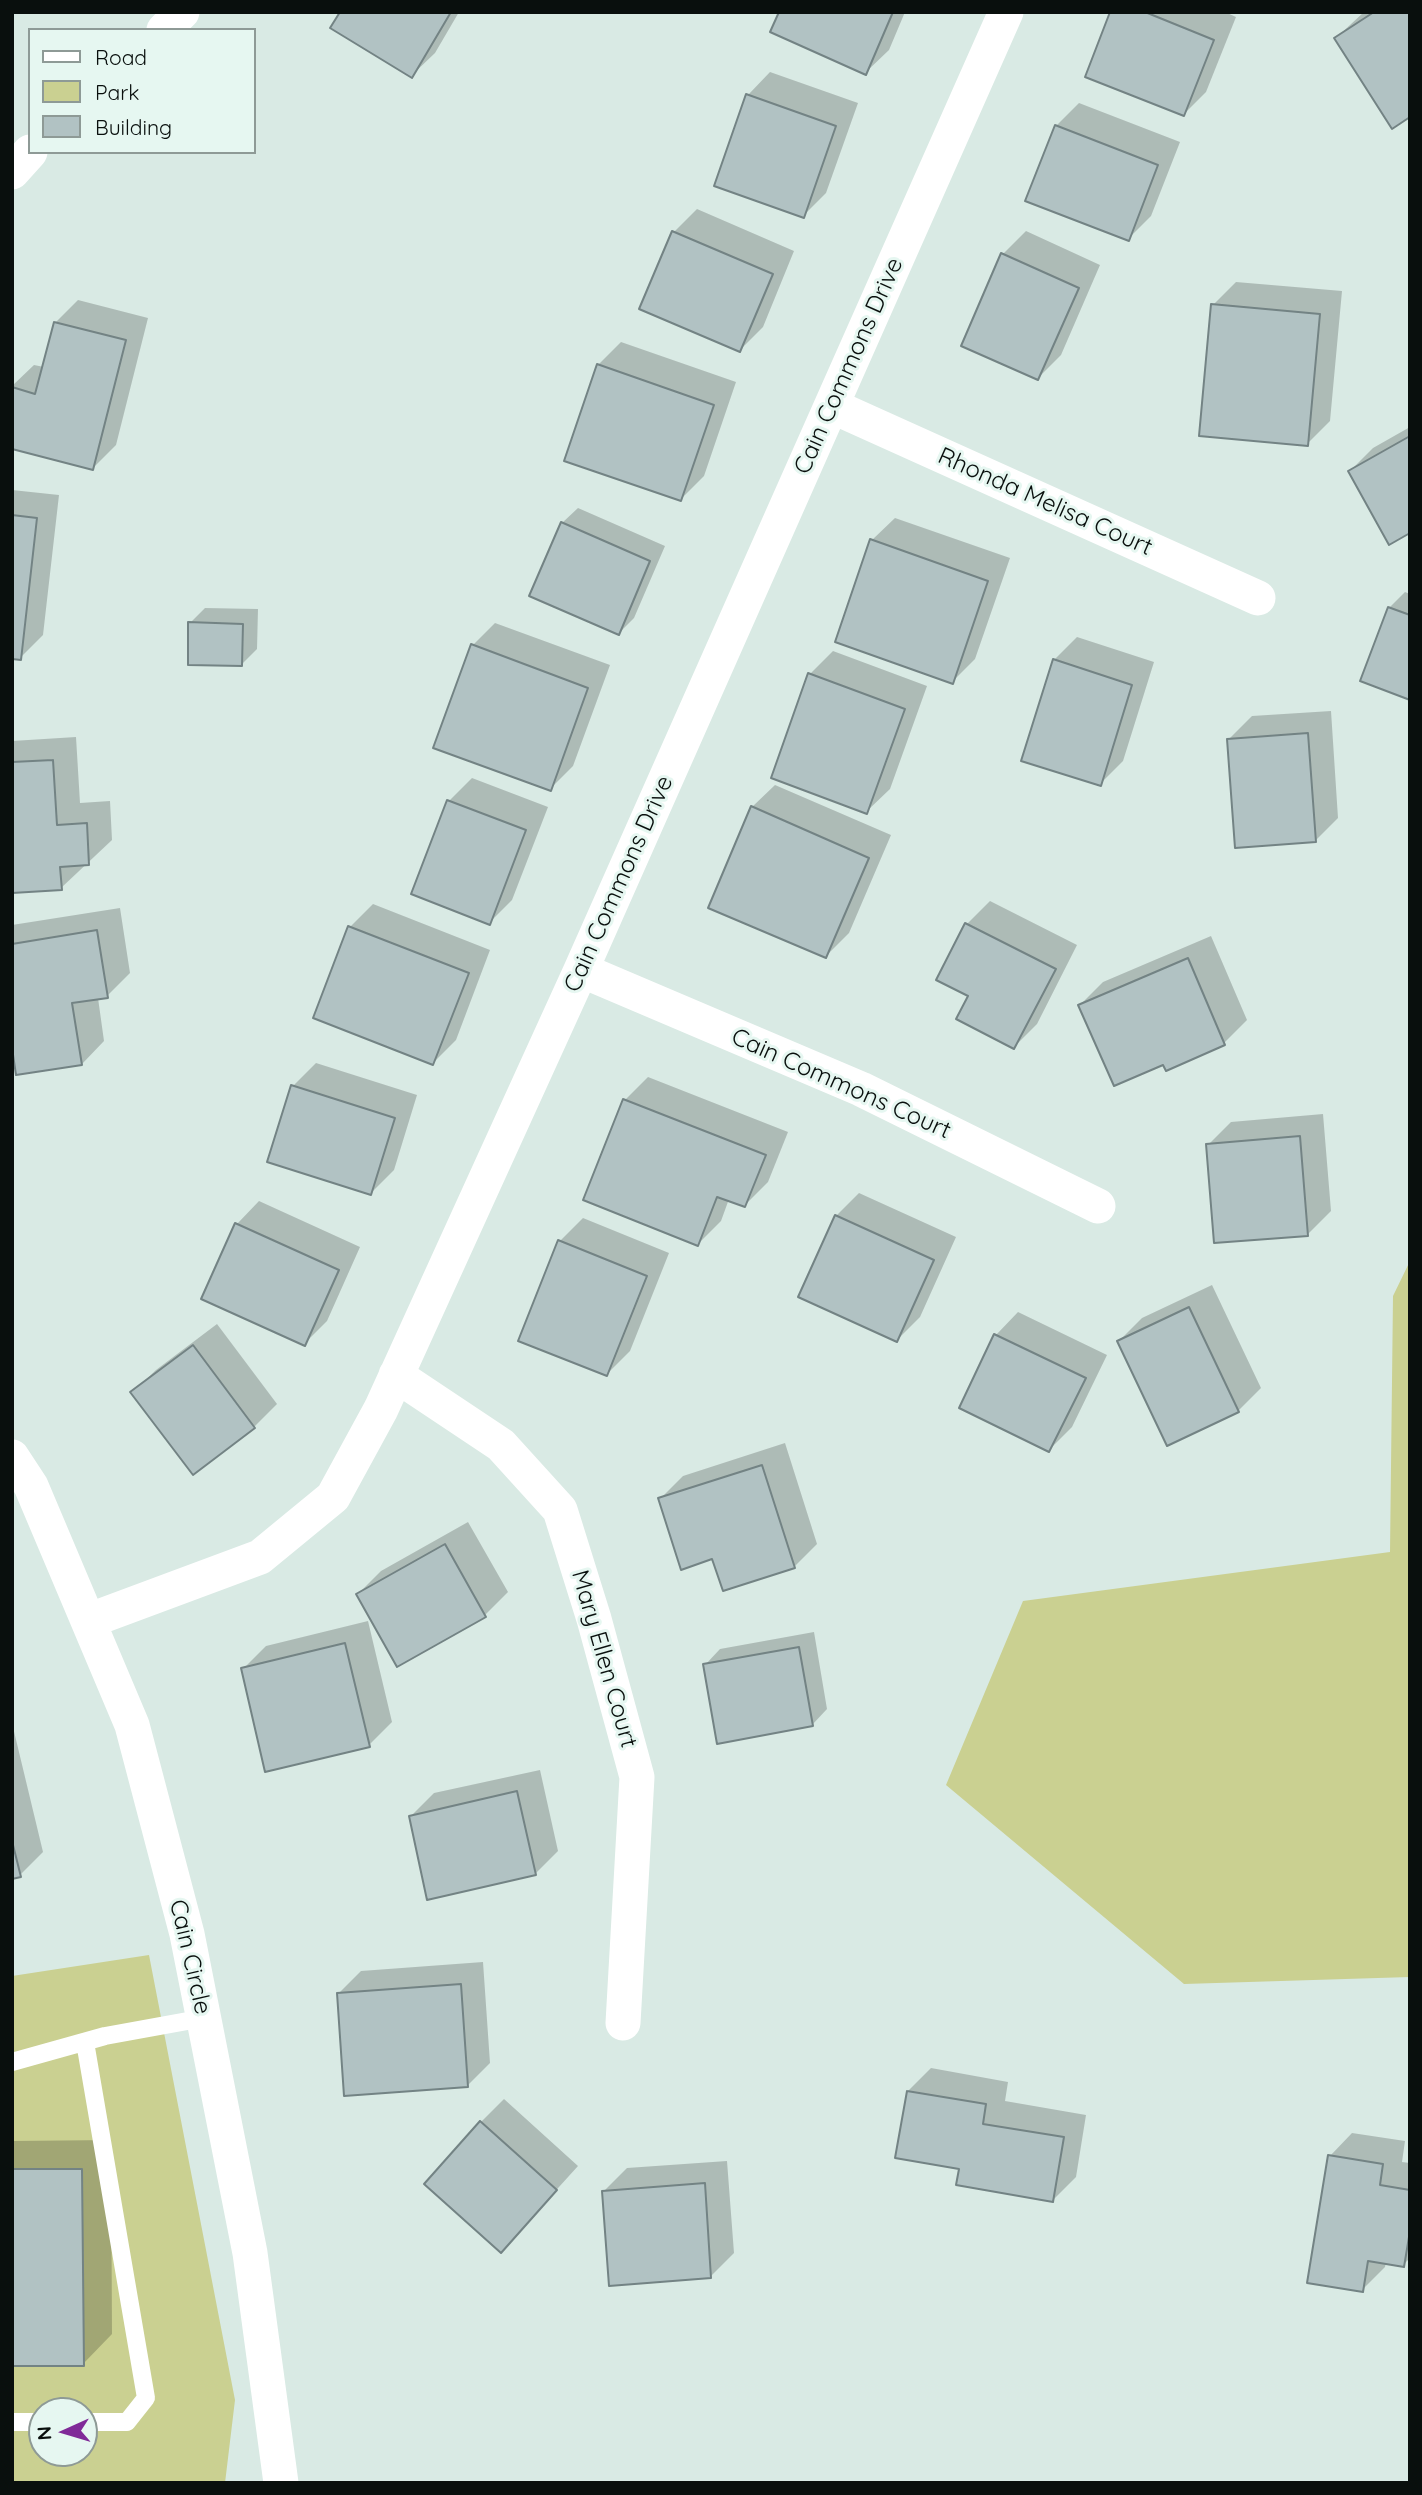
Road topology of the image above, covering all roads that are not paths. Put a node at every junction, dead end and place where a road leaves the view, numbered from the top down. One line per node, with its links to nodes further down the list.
1 (182, 12): 3 (street)
2 (1006, 12): 6 (street, Cain Commons Drive)
3 (166, 28)
4 (28, 154): 5 (street)
5 (12, 172)
6 (832, 406): 7 (street, Rhonda Melisa Court); 8 (street, Cain Commons Drive)
7 (1258, 598)
8 (581, 970): 9 (street, Cain Commons Court); 10 (street, Cain Commons Drive)
9 (1098, 1206)
10 (396, 1376): 12 (street, Cain Commons Drive); 14 (street, Mary Ellen Court)
11 (12, 1457): 12 (street, Cain Circle)
12 (88, 1621): 13 (street, Cain Circle)
13 (204, 2018): 15 (lane); 18 (street, Cain Circle)
14 (623, 2023)
15 (85, 2042): 16 (lane); 17 (lane)
16 (12, 2062)
17 (98, 2422)
18 (281, 2483)

